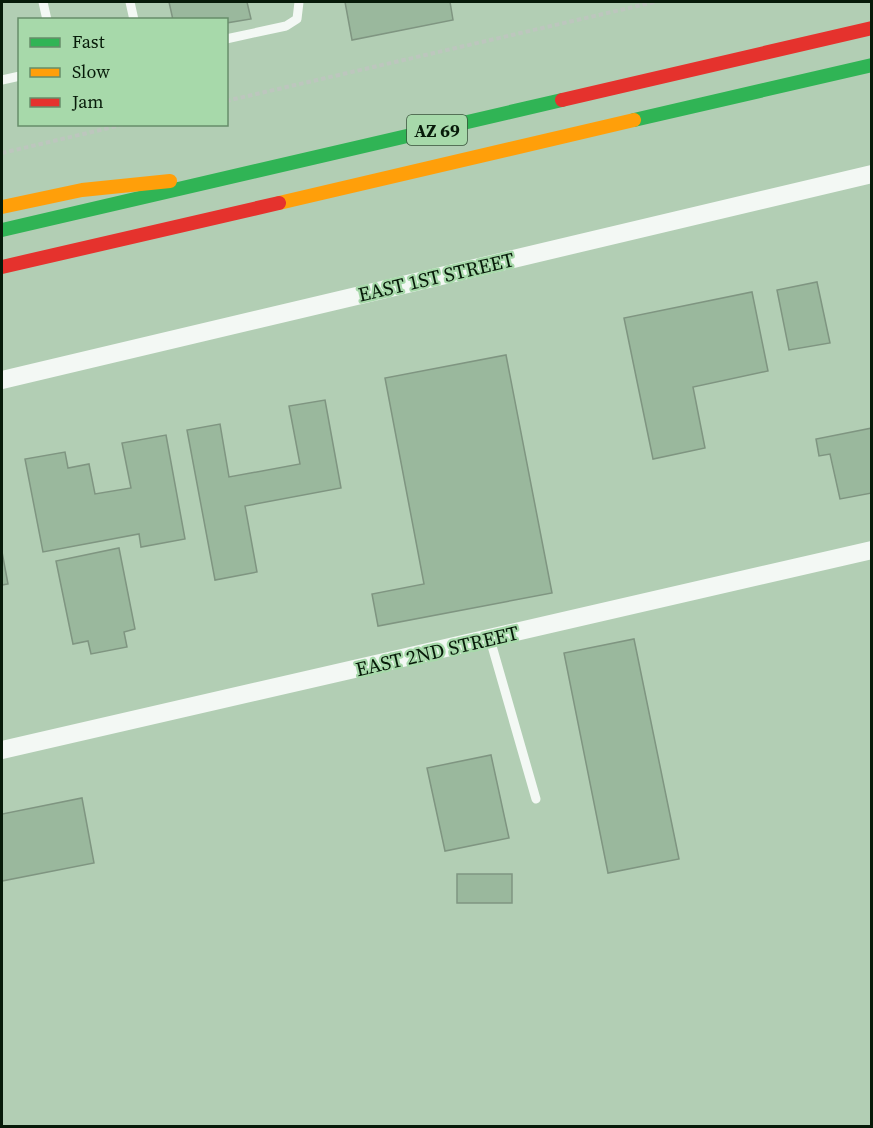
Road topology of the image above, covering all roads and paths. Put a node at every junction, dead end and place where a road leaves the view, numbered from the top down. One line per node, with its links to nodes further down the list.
1 (43, 2): 5 (lane)
2 (130, 2): 6 (lane)
3 (299, 2): 8 (lane)
4 (655, 2): 12 (path)
5 (47, 18)
6 (134, 18)
7 (872, 28): 15 (main road, AZ 69)
8 (228, 39)
9 (872, 65): 19 (main road, AZ 69)
10 (18, 76): 11 (lane)
11 (2, 80)
12 (228, 101)
13 (117, 126): 14 (path)
14 (2, 153)
15 (257, 172): 17 (main road); 18 (main road, AZ 69)
16 (872, 174): 20 (street, EAST 1ST STREET)
17 (2, 207)
18 (2, 230)
19 (2, 267)
20 (2, 380)
21 (872, 550): 22 (street, EAST 2ND STREET)
22 (490, 639): 23 (street, EAST 2ND STREET); 24 (lane)
23 (2, 750)
24 (536, 799)

